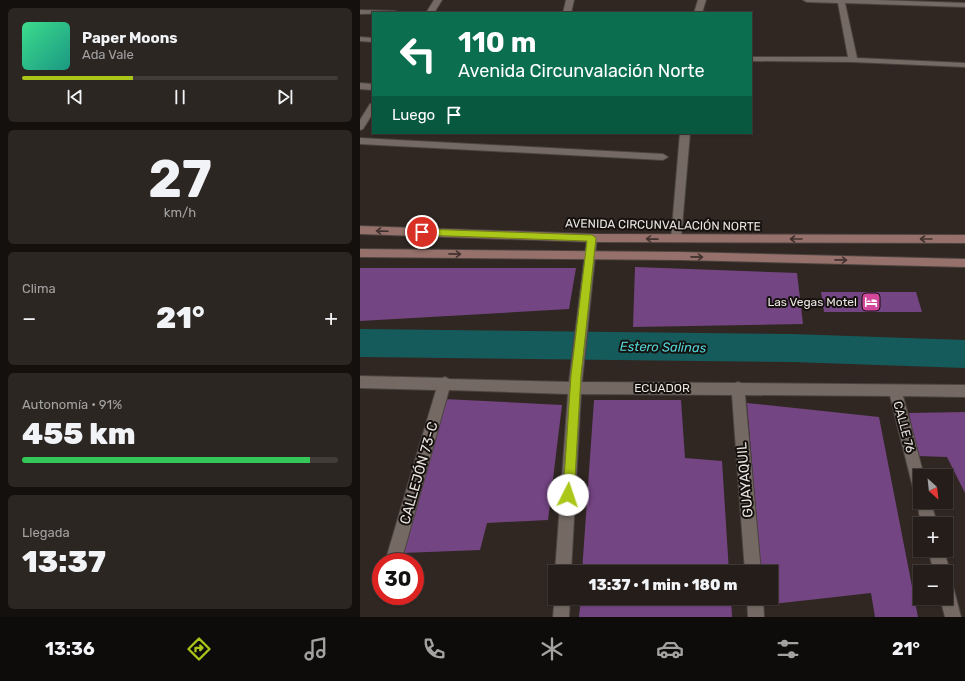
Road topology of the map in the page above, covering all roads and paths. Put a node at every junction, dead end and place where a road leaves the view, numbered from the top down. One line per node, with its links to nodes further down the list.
1 (438, 0): 9 (street)
2 (570, 0): 10 (street)
3 (702, 0): 11 (street)
4 (807, 0): 5 (street)
5 (841, 2): 6 (street); 15 (street)
6 (965, 5)
7 (360, 12): 8 (street)
8 (372, 12)
9 (431, 12)
10 (567, 12)
11 (698, 12)
12 (360, 39): 13 (street)
13 (372, 40)
14 (752, 59): 15 (street)
15 (853, 60): 16 (street)
16 (965, 65)
17 (360, 86): 18 (street)
18 (372, 87)
19 (372, 108): 20 (street)
20 (360, 127)
21 (685, 134): 26 (street)
22 (360, 141): 23 (street)
23 (663, 157)
24 (360, 230): 25 (main road, AVENIDA CIRCUNVALACIÓN NORTE, one-way to 24)
25 (592, 238): 26 (main road, AVENIDA CIRCUNVALACIÓN NORTE, one-way to 25); 29 (street)
26 (676, 239): 27 (main road, AVENIDA CIRCUNVALACIÓN NORTE, one-way to 26)
27 (965, 239)
28 (360, 253): 29 (main road, one-way to 29)
29 (590, 256): 30 (main road, one-way to 30); 31 (street)
30 (965, 263)
31 (575, 381): 33 (street, ECUADOR); 34 (street, ECUADOR); 39 (street)
32 (360, 382): 33 (street, ECUADOR)
33 (445, 383): 38 (street, CALLEJÓN 73-C)
34 (738, 388): 35 (street, ECUADOR); 40 (street, GUAYAQUIL)
35 (895, 390): 36 (street, ECUADOR); 37 (street, CALLE 76)
36 (965, 391)
37 (915, 469)
38 (396, 553)
39 (564, 565)
40 (752, 565)
41 (562, 605): 44 (street)
42 (755, 605): 45 (street)
43 (951, 605): 46 (street)
44 (561, 617)
45 (756, 617)
46 (954, 617)

